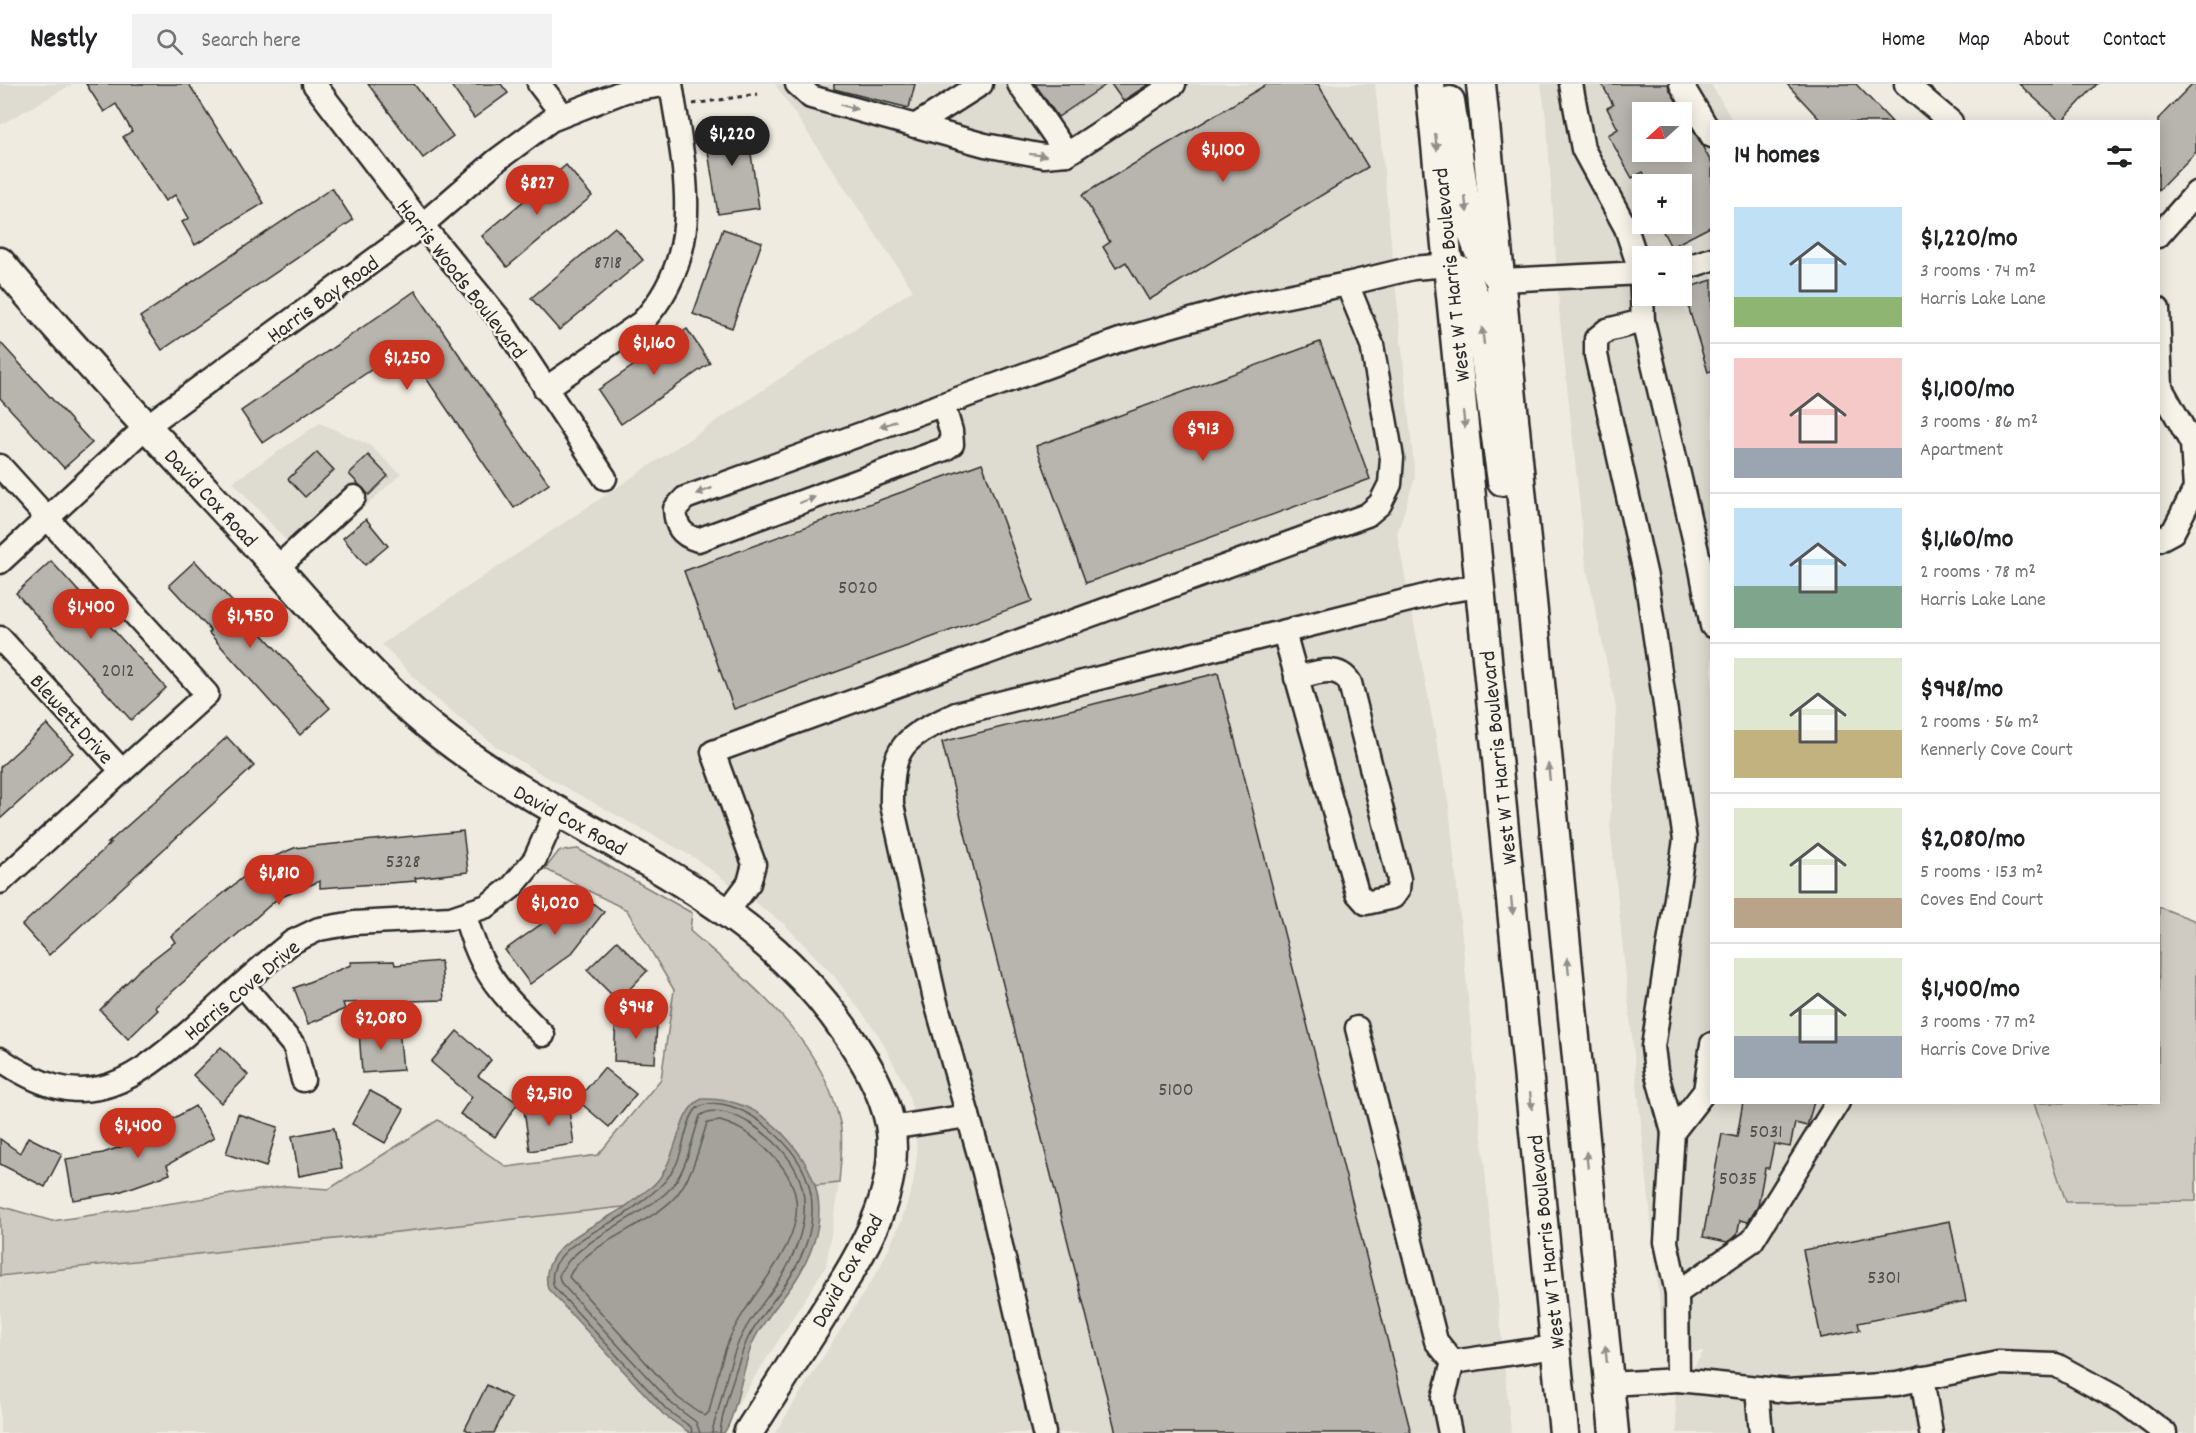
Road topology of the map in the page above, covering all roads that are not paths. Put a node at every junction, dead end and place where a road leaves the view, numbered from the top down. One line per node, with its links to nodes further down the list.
1 (314, 84): 20 (street, Harris Woods Boulevard)
2 (539, 84): 14 (street)
3 (671, 84): 14 (street, Harris Bay Road); 33 (street)
4 (797, 84): 16 (street, one-way to 16)
5 (981, 84): 16 (street)
6 (1019, 84): 18 (street)
7 (1174, 84): 18 (street)
8 (1430, 84): 25 (main road, West W T Harris Boulevard, one-way to 25)
9 (1447, 84): 28 (main road, one-way to 28)
10 (1482, 84): 28 (main road)
11 (1571, 84): 22 (street)
12 (1681, 84): 17 (street)
13 (1906, 84): 15 (street)
14 (562, 114): 20 (street, Harris Bay Road)
15 (1947, 120)
16 (915, 126): 18 (street, one-way to 18)
17 (1710, 133)
18 (1067, 154)
19 (2196, 193): 21 (street)
20 (422, 225): 33 (street, Harris Woods Boulevard); 35 (street, Harris Bay Road)
21 (2160, 234)
22 (1632, 246)
23 (1710, 260): 26 (street)
24 (0, 262): 35 (main road, David Cox Road)
25 (1449, 265): 29 (street); 43 (main road, West W T Harris Boulevard, one-way to 43); 47 (main road, one-way to 25)
26 (1692, 266)
27 (1632, 273): 28 (street)
28 (1501, 280): 47 (main road)
29 (1347, 284): 34 (street); 52 (street)
30 (1643, 306): 31 (street)
31 (1643, 321): 44 (street); 63 (street)
32 (2160, 362): 40 (street)
33 (545, 389): 37 (street, Harris Woods Boulevard)
34 (943, 404): 34 (street, one-way to 34)
35 (147, 426): 39 (street, Harris Bay Road); 42 (main road, David Cox Road)
36 (0, 466): 39 (street)
37 (605, 478)
38 (354, 497): 42 (street)
39 (48, 518): 41 (street, Harris Bay Road); 49 (street)
40 (2160, 539)
41 (0, 562)
42 (277, 568): 50 (main road, David Cox Road)
43 (1480, 586): 45 (street); 65 (main road, West W T Harris Boulevard, one-way to 65)
44 (1710, 616)
45 (1284, 632): 48 (street); 61 (street)
46 (0, 638): 49 (street, Blewett Drive)
47 (1537, 641): 69 (main road, one-way to 47)
48 (1296, 678): 48 (street)
49 (122, 771): 51 (street)
50 (556, 812): 52 (main road, David Cox Road); 53 (street, Harris Cove Drive)
51 (0, 882)
52 (728, 911): 62 (main road, David Cox Road)
53 (465, 915): 54 (street, Harris Cove Drive); 56 (street)
54 (243, 985): 58 (street, Harris Cove Drive); 59 (street)
55 (1358, 1028): 66 (street)
56 (543, 1035)
57 (1710, 1057): 63 (street)
58 (0, 1059)
59 (303, 1080)
60 (1837, 1104): 64 (street)
61 (968, 1116): 62 (street); 72 (street)
62 (890, 1128): 71 (main road, David Cox Road)
63 (1673, 1132): 64 (street)
64 (1677, 1293): 68 (street)
65 (1555, 1347): 66 (street); 74 (main road, West W T Harris Boulevard)
66 (1453, 1362): 73 (street)
67 (1922, 1378): 70 (street); 77 (street); 78 (street)
68 (1678, 1380): 69 (street); 70 (street)
69 (1609, 1384): 75 (main road)
70 (1757, 1389): 76 (street)
71 (748, 1433)
72 (1044, 1433)
73 (1450, 1433)
74 (1564, 1433)
75 (1614, 1433)
76 (1761, 1433)
77 (1931, 1433)
78 (2165, 1433)

